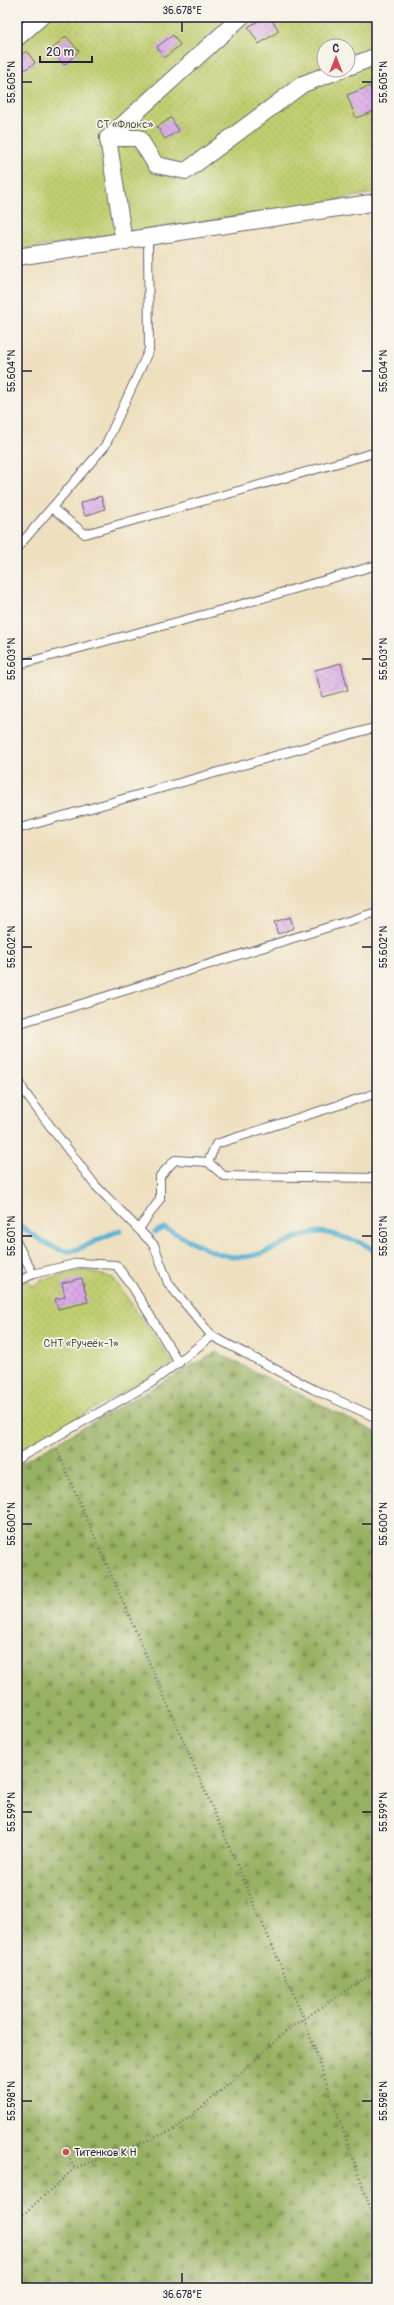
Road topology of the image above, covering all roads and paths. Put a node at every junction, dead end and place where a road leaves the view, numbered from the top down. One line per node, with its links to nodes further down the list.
1 (41, 17): 3 (street)
2 (240, 17): 7 (street)
3 (17, 38)
4 (377, 56): 5 (street)
5 (356, 64)
6 (319, 78): 7 (street)
7 (108, 138): 10 (street)
8 (377, 202): 9 (street)
9 (148, 239): 10 (street); 13 (lane)
10 (124, 242): 11 (street)
11 (17, 257)
12 (377, 452): 13 (lane)
13 (52, 508): 14 (lane)
14 (17, 548)
15 (377, 565): 16 (lane)
16 (17, 665)
17 (377, 727): 18 (lane)
18 (17, 829)
19 (377, 912): 20 (lane)
20 (17, 1024)
21 (17, 1077): 25 (lane)
22 (377, 1093): 23 (lane)
23 (208, 1162): 24 (lane); 25 (lane)
24 (377, 1178)
25 (139, 1229): 29 (lane)
26 (17, 1243): 27 (lane)
27 (33, 1274): 28 (lane); 30 (lane)
28 (17, 1282)
29 (212, 1336): 30 (lane); 31 (lane)
30 (179, 1363): 33 (lane)
31 (377, 1418)
32 (54, 1444): 35 (path)
33 (17, 1460)
34 (377, 1971): 35 (path)
35 (304, 2019): 37 (path); 39 (path)
36 (66, 2152): 37 (path)
37 (75, 2168): 38 (path)
38 (17, 2220)
39 (377, 2227)

